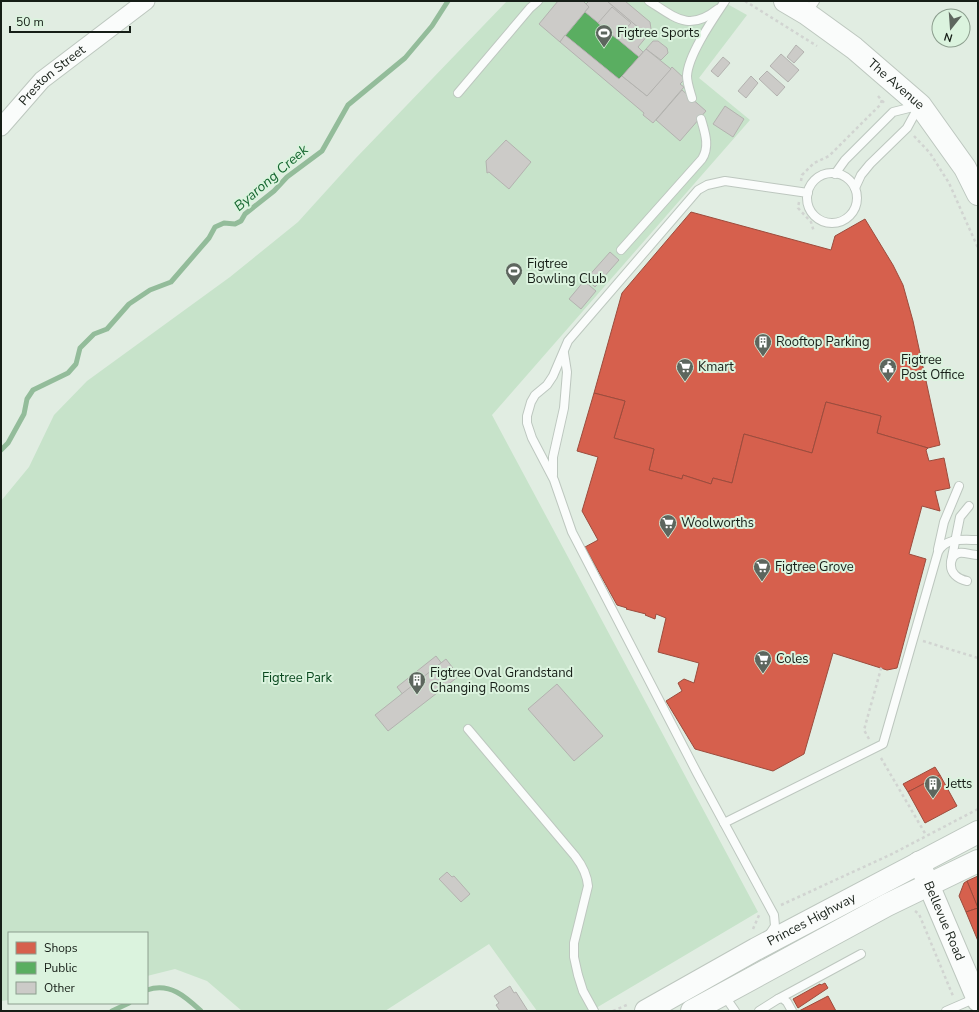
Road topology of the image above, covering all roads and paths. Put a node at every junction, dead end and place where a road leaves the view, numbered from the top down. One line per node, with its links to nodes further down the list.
1 (146, 1): 15 (street, Preston Street)
2 (538, 1): 9 (lane)
3 (649, 1): 6 (lane)
4 (745, 1): 8 (path)
5 (785, 1): 7 (main road, The Avenue)
6 (723, 3): 11 (lane)
7 (811, 8): 13 (main road, The Avenue)
8 (820, 49)
9 (458, 93)
10 (876, 93): 12 (path)
11 (692, 98)
12 (882, 100)
13 (920, 105): 17 (lane); 18 (lane); 20 (main road, The Avenue)
14 (701, 119): 22 (lane)
15 (1, 127)
16 (918, 141): 21 (path)
17 (835, 174): 18 (lane); 19 (lane)
18 (855, 188): 19 (lane)
19 (808, 193): 23 (lane)
20 (978, 194)
21 (978, 248)
22 (621, 250)
23 (564, 350): 24 (lane); 24 (lane)
24 (554, 480): 39 (lane)
25 (959, 486): 30 (lane)
26 (969, 506): 28 (lane)
27 (978, 540): 28 (lane)
28 (956, 541): 30 (lane); 31 (lane)
29 (978, 556): 31 (lane)
30 (936, 558): 34 (lane)
31 (951, 562): 32 (lane)
32 (966, 581)
33 (926, 634): 35 (path)
34 (914, 638): 35 (path); 39 (lane)
35 (923, 641): 36 (path)
36 (978, 658)
37 (468, 729): 52 (lane)
38 (978, 809): 41 (path)
39 (724, 823): 46 (lane)
40 (978, 832): 43 (main road, Princes Highway)
41 (890, 855)
42 (978, 861): 44 (main road, Princes Highway)
43 (919, 862): 44 (street, Bellevue Road); 46 (main road, Princes Highway)
44 (930, 884): 49 (street, Bellevue Road); 50 (main road, Princes Highway)
45 (912, 909): 51 (path)
46 (756, 949): 53 (main road, Princes Highway)
47 (861, 954): 48 (lane)
48 (778, 999): 55 (lane); 56 (lane)
49 (977, 1000): 51 (lane)
50 (729, 1002): 54 (main road, Princes Highway)
51 (957, 1006): 57 (lane)
52 (594, 1011)
53 (646, 1011)
54 (692, 1011)
55 (759, 1011)
56 (792, 1011)
57 (946, 1011)

